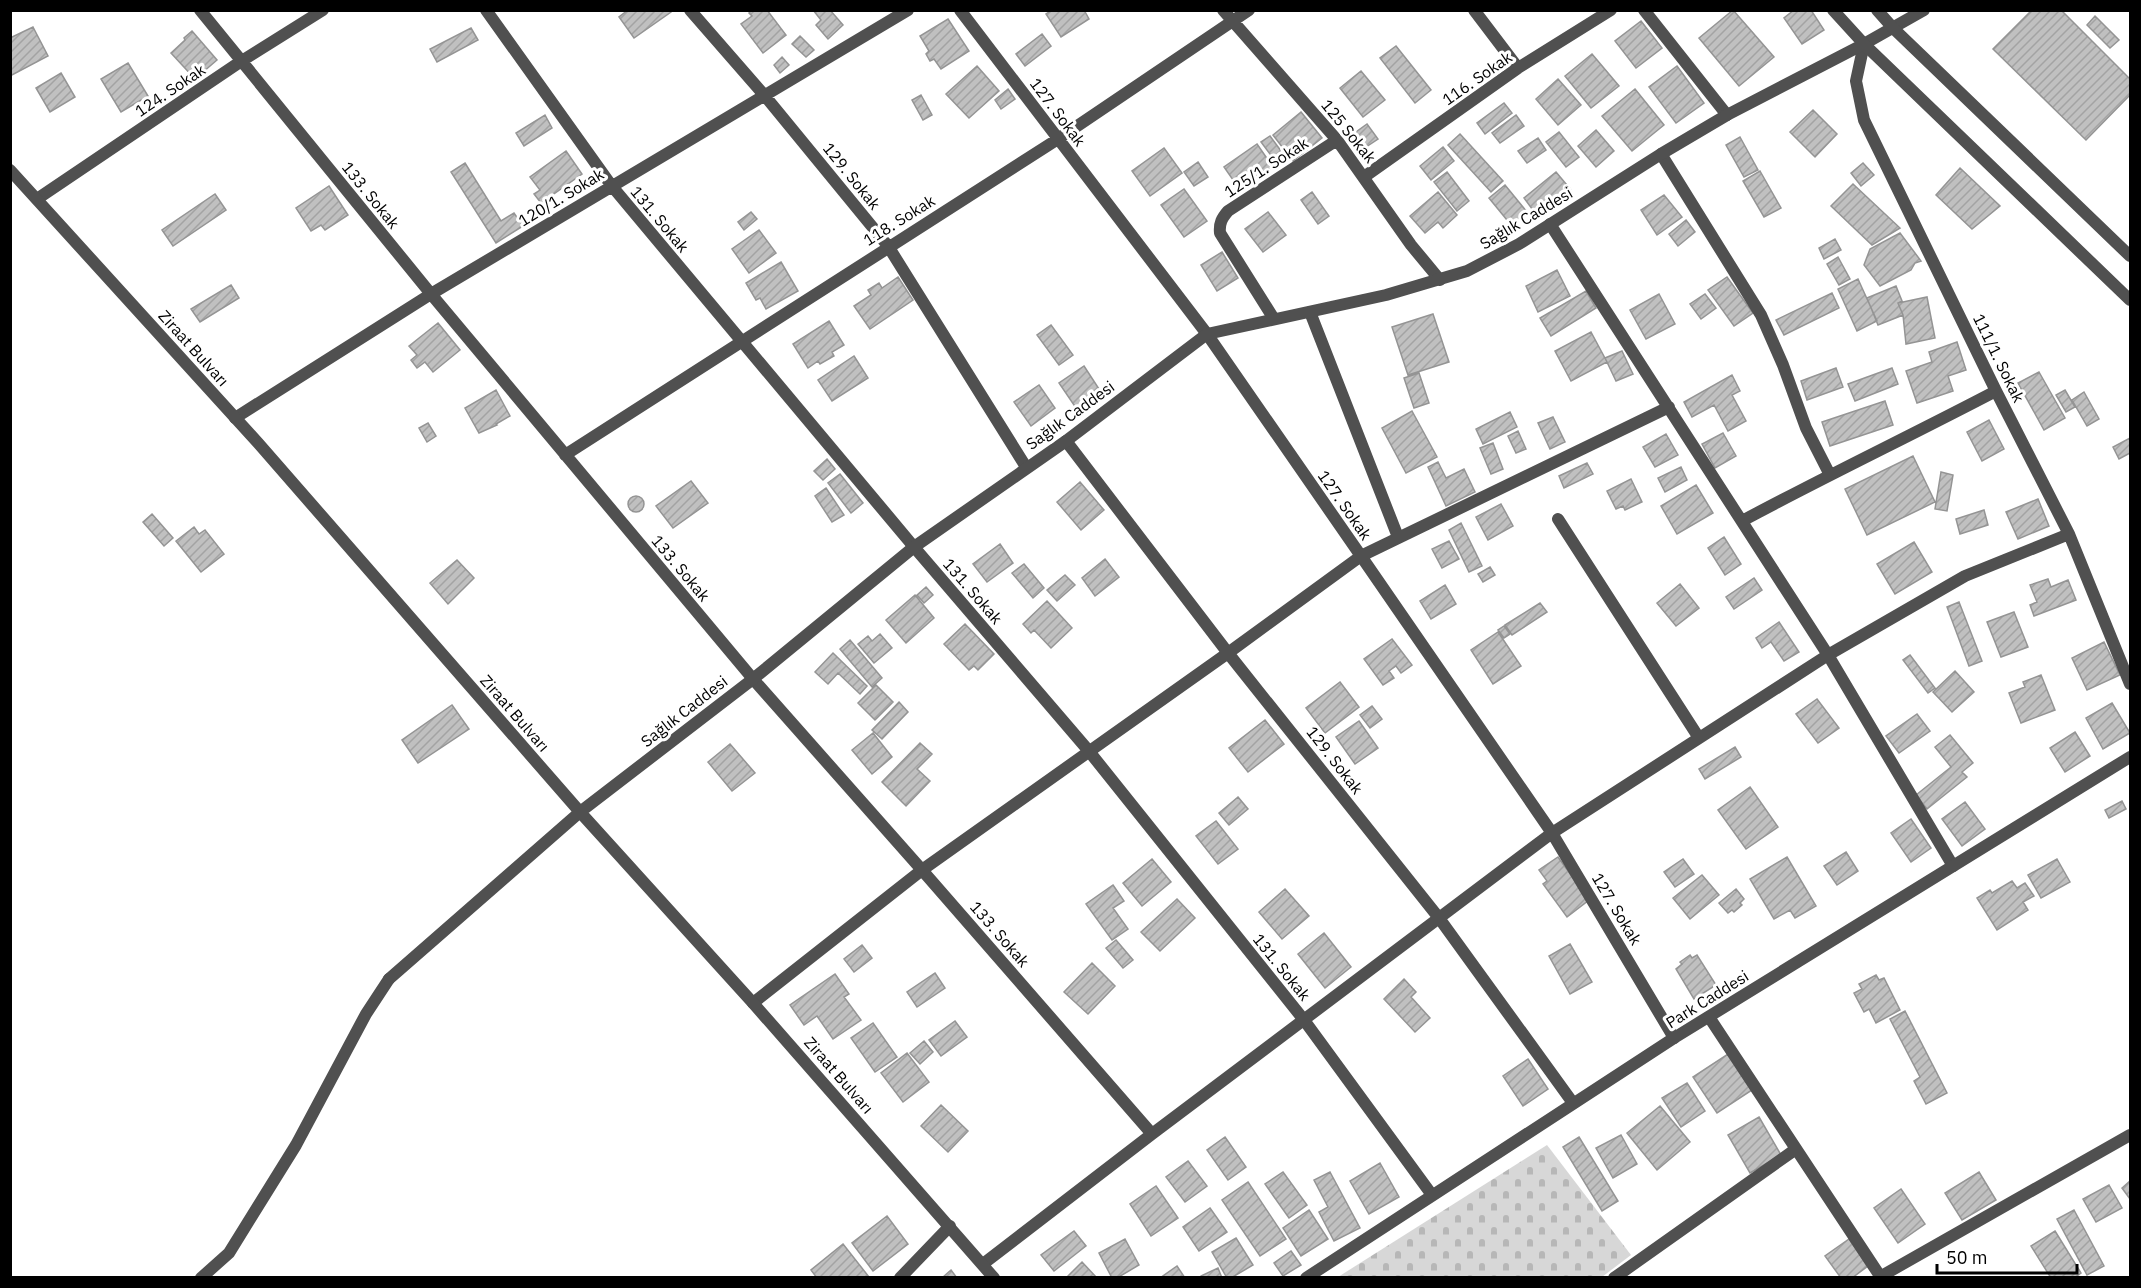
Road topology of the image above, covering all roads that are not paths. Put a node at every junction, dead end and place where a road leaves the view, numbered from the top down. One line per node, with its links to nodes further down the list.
1 (200, 10): 18 (street, 133. Sokak)
2 (323, 10): 18 (street, 124. Sokak)
3 (486, 10): 27 (street, 131. Sokak)
4 (690, 10): 20 (street, 129. Sokak)
5 (908, 10): 20 (street, 120/1. Sokak)
6 (960, 10): 22 (street, 127. Sokak)
7 (1223, 10): 15 (street, 125 Sokak)
8 (1249, 10): 15 (street, 118. Sokak)
9 (1474, 10): 19 (street)
10 (1611, 10): 19 (street, 116. Sokak)
11 (1644, 10): 21 (street)
12 (1833, 10): 17 (street)
13 (1877, 10): 16 (street)
14 (1924, 10): 16 (street, Sağlık Caddesi)
15 (1233, 22): 22 (street, 118. Sokak); 23 (street, 125 Sokak)
16 (1893, 28): 17 (street, Sağlık Caddesi); 31 (street)
17 (1864, 44): 21 (street, Sağlık Caddesi); 34 (street); 39 (street, 111/1. Sokak)
18 (240, 62): 28 (street, 124. Sokak); 33 (street, 133. Sokak)
19 (1518, 68): 26 (street, 116. Sokak)
20 (765, 96): 27 (street, 120/1. Sokak); 30 (street, 129. Sokak)
21 (1727, 115): 24 (street, Sağlık Caddesi)
22 (1058, 139): 30 (street, 118. Sokak); 37 (street, 127. Sokak)
23 (1337, 140): 26 (street, 125 Sokak); 36 (street, 125/1. Sokak)
24 (1661, 154): 29 (street, Sağlık Caddesi); 45 (street)
25 (10, 170): 28 (street, Ziraat Bulvarı)
26 (1364, 177): 32 (street, 125 Sokak)
27 (611, 186): 33 (street, 120/1. Sokak); 38 (street, 131. Sokak)
28 (37, 199): 41 (street, Ziraat Bulvarı)
29 (1551, 224): 32 (street, Sağlık Caddesi); 40 (street)
30 (888, 246): 38 (street, 118. Sokak); 44 (street, 129. Sokak)
31 (2130, 256)
32 (1440, 280): 35 (street, Sağlık Caddesi)
33 (431, 294): 41 (street, 120/1. Sokak); 43 (street, 133. Sokak)
34 (2130, 300)
35 (1310, 312): 36 (street, Sağlık Caddesi); 49 (street)
36 (1274, 319): 37 (street, Sağlık Caddesi)
37 (1207, 334): 42 (street, Sağlık Caddesi); 51 (street, 127. Sokak)
38 (741, 341): 43 (street, 118. Sokak); 50 (street, 131. Sokak)
39 (1996, 391): 45 (street); 48 (street, 111/1. Sokak)
40 (1669, 407): 47 (street); 49 (street)
41 (235, 418): 59 (street, Ziraat Bulvarı)
42 (1066, 441): 44 (street, Sağlık Caddesi); 52 (street, 129. Sokak)
43 (565, 455): 54 (street, 133. Sokak)
44 (1026, 467): 50 (street, Sağlık Caddesi)
45 (1830, 475): 47 (street)
46 (1558, 519): 56 (street)
47 (1743, 521): 53 (street)
48 (2069, 534): 53 (street); 55 (street, 111/1. Sokak)
49 (1398, 537): 51 (street)
50 (914, 547): 54 (street, Sağlık Caddesi); 57 (street, 131. Sokak)
51 (1361, 556): 52 (street); 60 (street, 127. Sokak)
52 (1228, 653): 57 (street); 63 (street, 129. Sokak)
53 (1828, 655): 56 (street); 61 (street)
54 (753, 679): 59 (street, Sağlık Caddesi); 62 (street, 133. Sokak)
55 (2130, 684)
56 (1699, 738): 60 (street)
57 (1088, 750): 62 (street); 66 (street, 131. Sokak)
58 (2130, 757): 61 (street, Park Caddesi)
59 (580, 812): 64 (street, Ziraat Bulvarı); 76 (street, Sağlık Caddesi)
60 (1552, 833): 63 (street); 67 (street, 127. Sokak)
61 (1953, 866): 65 (street, Park Caddesi)
62 (922, 870): 64 (street); 69 (street, 133. Sokak)
63 (1439, 918): 66 (street); 68 (street, 129. Sokak)
64 (753, 1003): 73 (street, Ziraat Bulvarı)
65 (1709, 1017): 67 (street, Park Caddesi); 71 (street)
66 (1304, 1020): 69 (street); 72 (street, 131. Sokak)
67 (1674, 1038): 68 (street, Park Caddesi)
68 (1573, 1103): 72 (street, Park Caddesi)
69 (1152, 1134): 74 (street)
70 (2130, 1134): 75 (street)
71 (1796, 1149): 75 (street); 80 (street)
72 (1432, 1195): 79 (street, Park Caddesi)
73 (951, 1226): 74 (street, Ziraat Bulvarı); 77 (street)
74 (983, 1264): 78 (street, Ziraat Bulvarı)
75 (1879, 1277)
76 (201, 1278)
77 (900, 1278)
78 (994, 1278)
79 (1306, 1278)
80 (1614, 1278)

